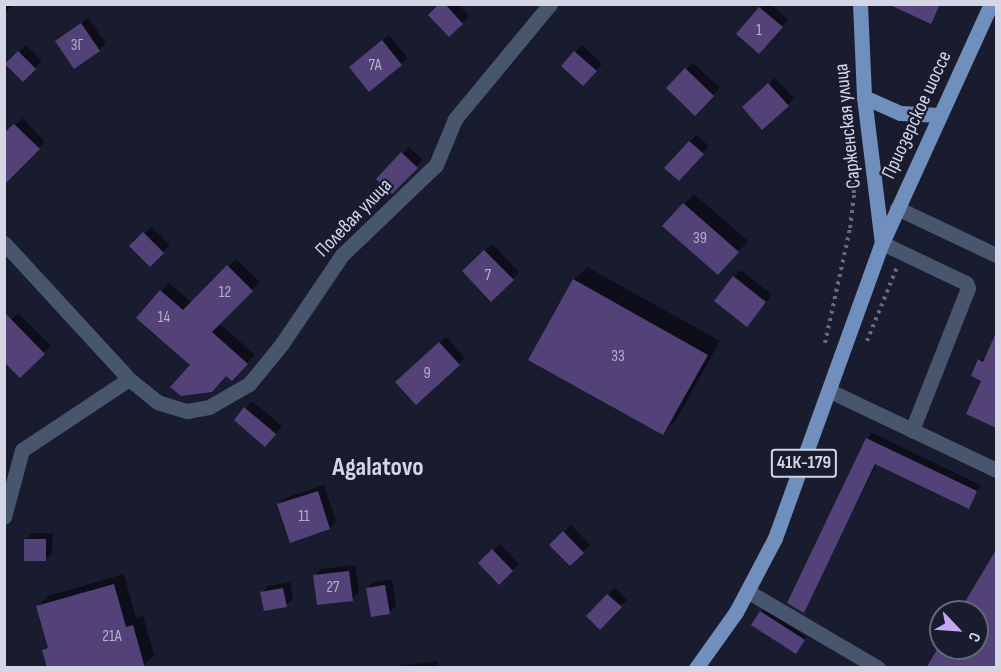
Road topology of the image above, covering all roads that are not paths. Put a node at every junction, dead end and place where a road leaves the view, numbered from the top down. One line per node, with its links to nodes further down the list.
1 (550, 4): 10 (street, Полевая улица)
2 (860, 4): 4 (main road, Сарженская улица)
3 (991, 4): 5 (main road, Приозерское шоссе / 41К-179)
4 (864, 97): 5 (main road); 8 (main road, Сарженская улица)
5 (940, 115): 6 (main road, Приозерское шоссе / 41К-179)
6 (897, 208): 8 (main road, Приозерское шоссе / 41К-179); 9 (street)
7 (4, 243): 10 (street, Полевая улица)
8 (882, 243): 11 (main road, 41К-179); 12 (street)
9 (996, 255)
10 (129, 379): 14 (street)
11 (830, 391): 12 (street); 15 (main road, 41К-179)
12 (912, 430): 13 (street)
13 (996, 470)
14 (4, 516)
15 (747, 591): 16 (main road, 41К-179); 17 (street)
16 (696, 668)
17 (878, 668)

